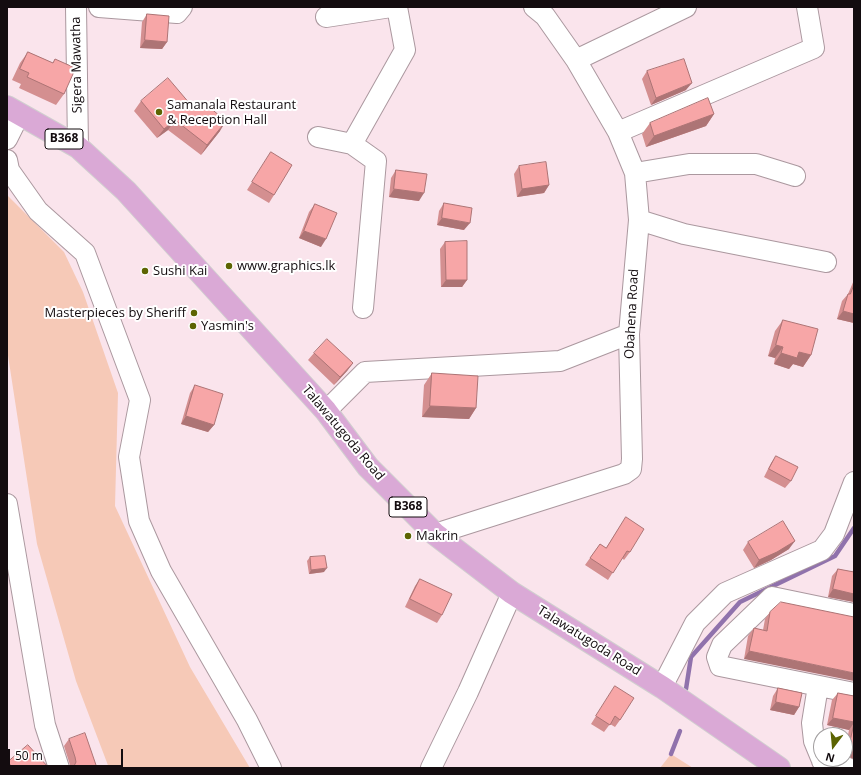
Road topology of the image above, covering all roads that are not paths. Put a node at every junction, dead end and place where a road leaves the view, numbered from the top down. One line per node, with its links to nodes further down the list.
1 (76, 7): 16 (street, Sigera Mawatha)
2 (99, 7): 3 (street)
3 (182, 7)
4 (391, 7): 9 (street)
5 (397, 7): 15 (street)
6 (534, 7): 10 (street, Obahena Road)
7 (807, 7): 12 (street)
8 (675, 9): 10 (street)
9 (326, 17)
10 (576, 60): 12 (street, Obahena Road)
11 (11, 112): 14 (street); 16 (main road, Talawatugoda Road / B368)
12 (618, 132): 18 (street, Obahena Road)
13 (318, 137): 15 (street)
14 (7, 139)
15 (352, 144): 22 (street)
16 (78, 147): 24 (main road, Talawatugoda Road / B368)
17 (7, 160): 35 (street)
18 (635, 173): 19 (street); 20 (street, Obahena Road)
19 (795, 176)
20 (639, 220): 21 (street); 23 (street, Obahena Road)
21 (826, 262)
22 (363, 308)
23 (629, 334): 24 (street); 27 (street, Obahena Road)
24 (326, 411): 27 (main road, Talawatugoda Road / B368)
25 (854, 482): 31 (street)
26 (7, 504): 34 (street)
27 (435, 534): 28 (main road, Talawatugoda Road / B368)
28 (512, 592): 31 (main road, Talawatugoda Road / B368); 36 (street)
29 (854, 614): 30 (street)
30 (818, 686): 32 (street); 33 (street)
31 (662, 687): 37 (main road, Talawatugoda Road / B368)
32 (854, 693)
33 (813, 732)
34 (59, 768)
35 (271, 768)
36 (431, 768)
37 (779, 768)

